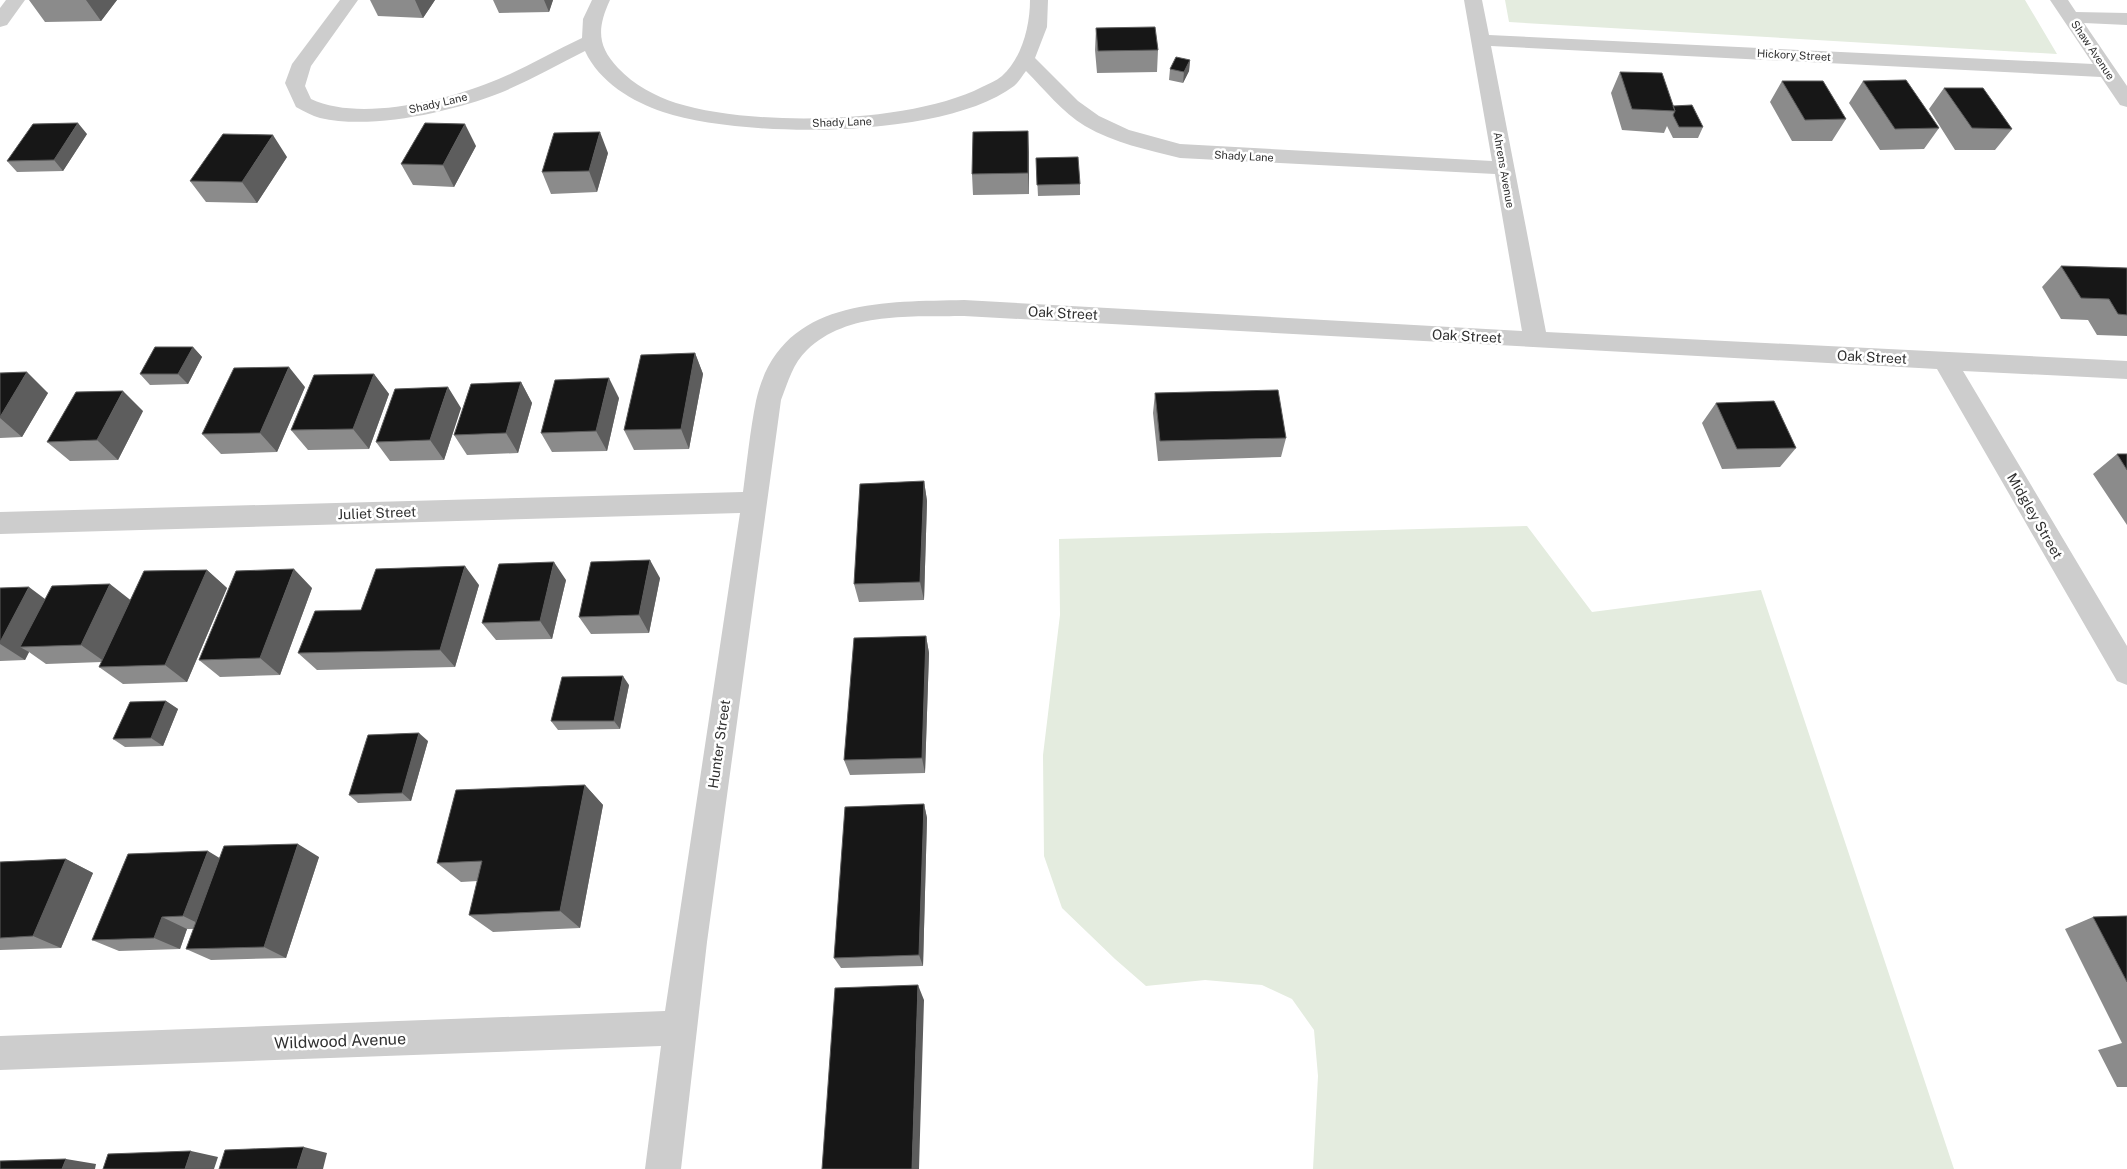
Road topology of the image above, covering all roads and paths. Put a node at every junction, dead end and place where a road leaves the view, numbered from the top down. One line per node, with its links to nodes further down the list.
1 (16, 0): 9 (street)
2 (349, 0): 10 (street, Shady Lane)
3 (601, 0): 10 (street)
4 (1039, 0): 12 (street)
5 (1473, 0): 11 (street, Ahrens Avenue)
6 (2059, 0): 7 (street, Shaw Avenue)
7 (2071, 17): 8 (street); 13 (street, Shaw Avenue)
8 (2127, 19)
9 (0, 20)
10 (592, 40): 12 (street, Shady Lane)
11 (1481, 40): 13 (street, Hickory Street); 15 (street, Ahrens Avenue)
12 (1025, 59): 15 (street, Shady Lane)
13 (2107, 71): 14 (street, Shaw Avenue)
14 (2127, 101)
15 (1504, 168): 17 (street, Ahrens Avenue)
16 (811, 332): 17 (street, Oak Street); 20 (street, Hunter Street)
17 (1536, 340): 18 (street, Oak Street)
18 (1944, 360): 19 (street, Oak Street); 22 (street, Midgley Street)
19 (2127, 370)
20 (753, 502): 21 (street, Juliet Street); 23 (street, Hunter Street)
21 (0, 523)
22 (2127, 672)
23 (680, 1028): 24 (street, Wildwood Avenue); 25 (street, Hunter Street)
24 (0, 1053)
25 (663, 1169)

